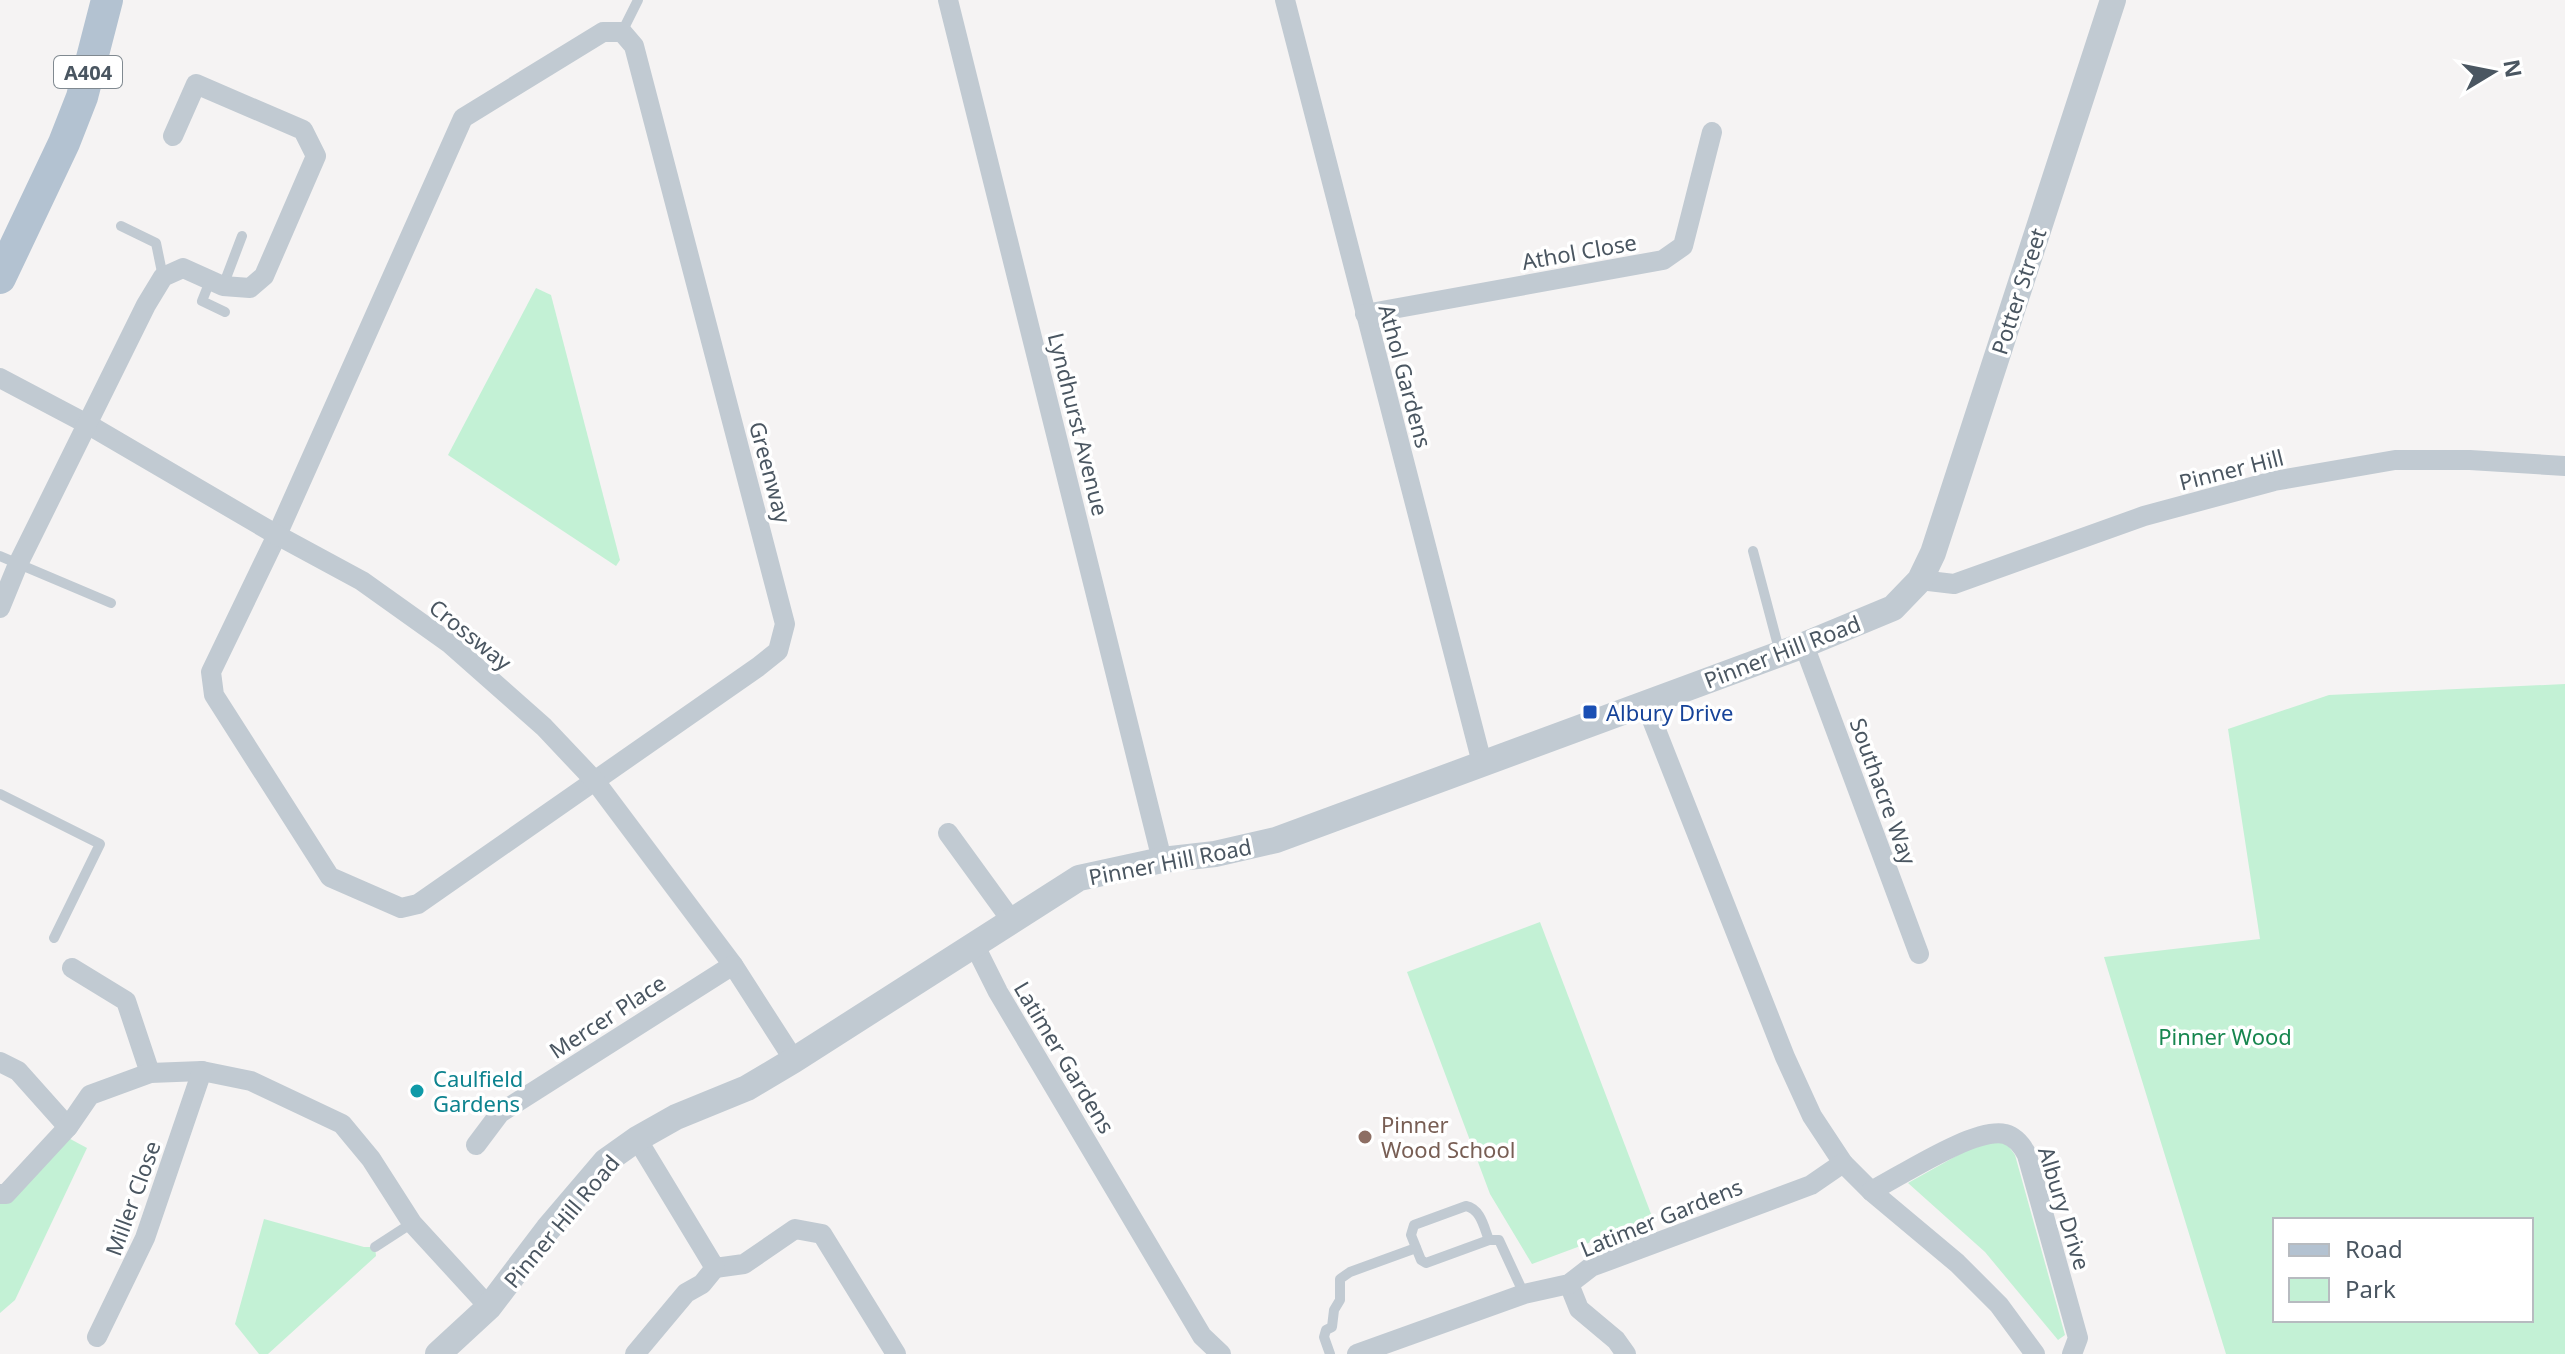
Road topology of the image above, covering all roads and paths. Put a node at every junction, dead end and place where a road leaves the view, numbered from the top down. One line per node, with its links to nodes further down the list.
1 (107, 0): 12 (main road, A404)
2 (638, 0): 6 (lane)
3 (948, 0): 31 (street, Lyndhurst Avenue)
4 (1285, 0): 15 (street, Athol Gardens)
5 (2113, 0): 22 (street, Potter Street)
6 (622, 32): 19 (street, Greenway); 28 (street, Greenway)
7 (1712, 132): 15 (street, Athol Close)
8 (173, 136): 13 (street)
9 (121, 226): 11 (lane)
10 (242, 236): 13 (lane)
11 (163, 277): 13 (street); 17 (street)
12 (0, 278)
13 (217, 284): 14 (lane)
14 (225, 312)
15 (1365, 314): 27 (street, Athol Gardens)
16 (0, 378): 17 (street, Crossway)
17 (89, 425): 19 (street, Crossway); 21 (street)
18 (2565, 466): 22 (street, Pinner Hill)
19 (277, 535): 28 (street, Crossway); 28 (street, Greenway)
20 (1753, 551): 25 (lane)
21 (9, 560): 23 (lane); 24 (street)
22 (1920, 580): 25 (street, Pinner Hill Road)
23 (111, 603)
24 (0, 608)
25 (1792, 649): 26 (street, Pinner Hill Road); 35 (street, Southacre Way)
26 (1645, 702): 27 (street, Pinner Hill Road); 45 (street)
27 (1482, 763): 31 (street, Pinner Hill Road)
28 (595, 781): 36 (street, Crossway)
29 (0, 794): 33 (lane)
30 (948, 833): 32 (street)
31 (1162, 860): 32 (street, Pinner Hill Road)
32 (1012, 921): 34 (street, Pinner Hill Road)
33 (54, 938)
34 (974, 944): 38 (street, Pinner Hill Road); 60 (street, Latimer Gardens)
35 (1919, 954)
36 (733, 965): 38 (street, Crossway); 44 (street, Mercer Place)
37 (72, 968): 41 (street)
38 (794, 1060): 43 (street, Pinner Hill Road)
39 (0, 1062): 42 (street)
40 (202, 1071): 41 (street); 48 (street); 56 (street, Miller Close)
41 (150, 1073): 42 (street)
42 (68, 1127): 47 (street)
43 (637, 1139): 52 (street); 55 (street, Pinner Hill Road)
44 (476, 1145)
45 (1843, 1163): 46 (street); 53 (street, Latimer Gardens)
46 (1871, 1191): 64 (street); 65 (street, Albury Drive)
47 (0, 1194)
48 (412, 1223): 50 (lane); 55 (street)
49 (1489, 1240): 51 (lane); 51 (lane); 54 (lane)
50 (375, 1247)
51 (1416, 1248): 61 (lane)
52 (715, 1268): 58 (street); 59 (street)
53 (1569, 1284): 54 (street, Latimer Gardens); 63 (street)
54 (1524, 1294): 62 (street, Latimer Gardens)
55 (489, 1307): 57 (street, Pinner Hill Road)
56 (97, 1337)
57 (438, 1354)
58 (635, 1354)
59 (896, 1354)
60 (1221, 1354)
61 (1330, 1354)
62 (1357, 1354)
63 (1626, 1354)
64 (2035, 1354)
65 (2072, 1354)

